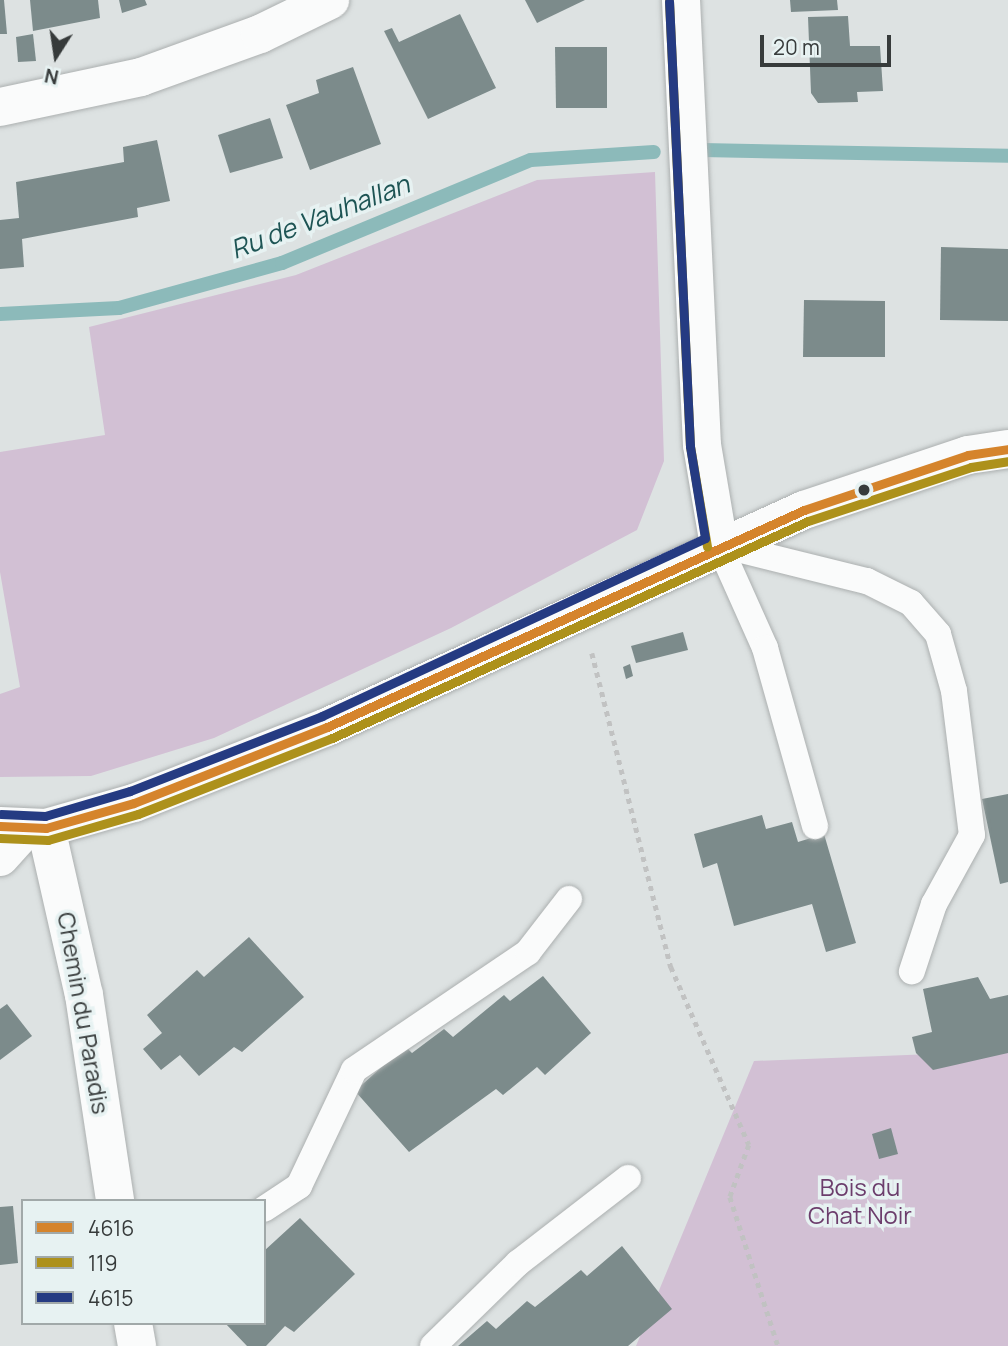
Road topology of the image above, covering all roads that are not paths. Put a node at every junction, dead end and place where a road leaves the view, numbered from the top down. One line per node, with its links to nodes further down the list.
1 (330, 0): 3 (street)
2 (681, 0): 5 (street)
3 (0, 107)
4 (1008, 449): 5 (street)
5 (719, 545): 6 (lane); 7 (street); 9 (lane)
6 (815, 826)
7 (17, 835): 11 (street, Chemin du Paradis)
8 (569, 899): 12 (lane)
9 (912, 971)
10 (628, 1178): 15 (lane)
11 (115, 1199)
12 (266, 1208)
13 (133, 1325): 14 (street)
14 (136, 1346)
15 (433, 1346)

